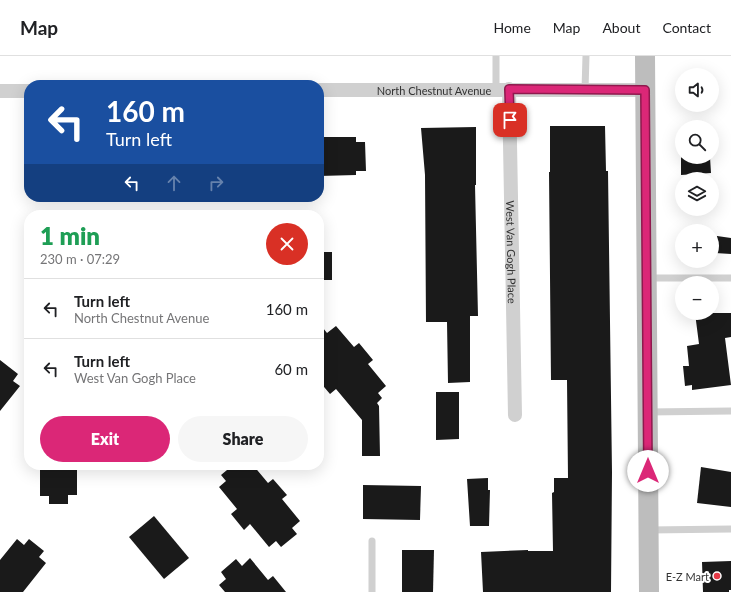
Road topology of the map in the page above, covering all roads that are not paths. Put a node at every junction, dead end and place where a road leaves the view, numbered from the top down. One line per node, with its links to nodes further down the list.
1 (496, 56): 4 (lane)
2 (586, 56): 6 (lane)
3 (645, 56): 7 (street)
4 (503, 89): 5 (street, North Chestnut Avenue); 6 (street, North Chestnut Avenue); 14 (street, West Van Gogh Place)
5 (324, 90)
6 (585, 90): 7 (street, North Chestnut Avenue)
7 (645, 90): 10 (street)
8 (0, 91): 9 (street)
9 (24, 91)
10 (647, 278): 11 (lane); 13 (street)
11 (731, 278)
12 (731, 411): 13 (lane)
13 (648, 412): 16 (street)
14 (515, 415)
15 (731, 529): 16 (lane)
16 (648, 530): 19 (street)
17 (372, 541): 18 (lane)
18 (372, 592)
19 (649, 592)

